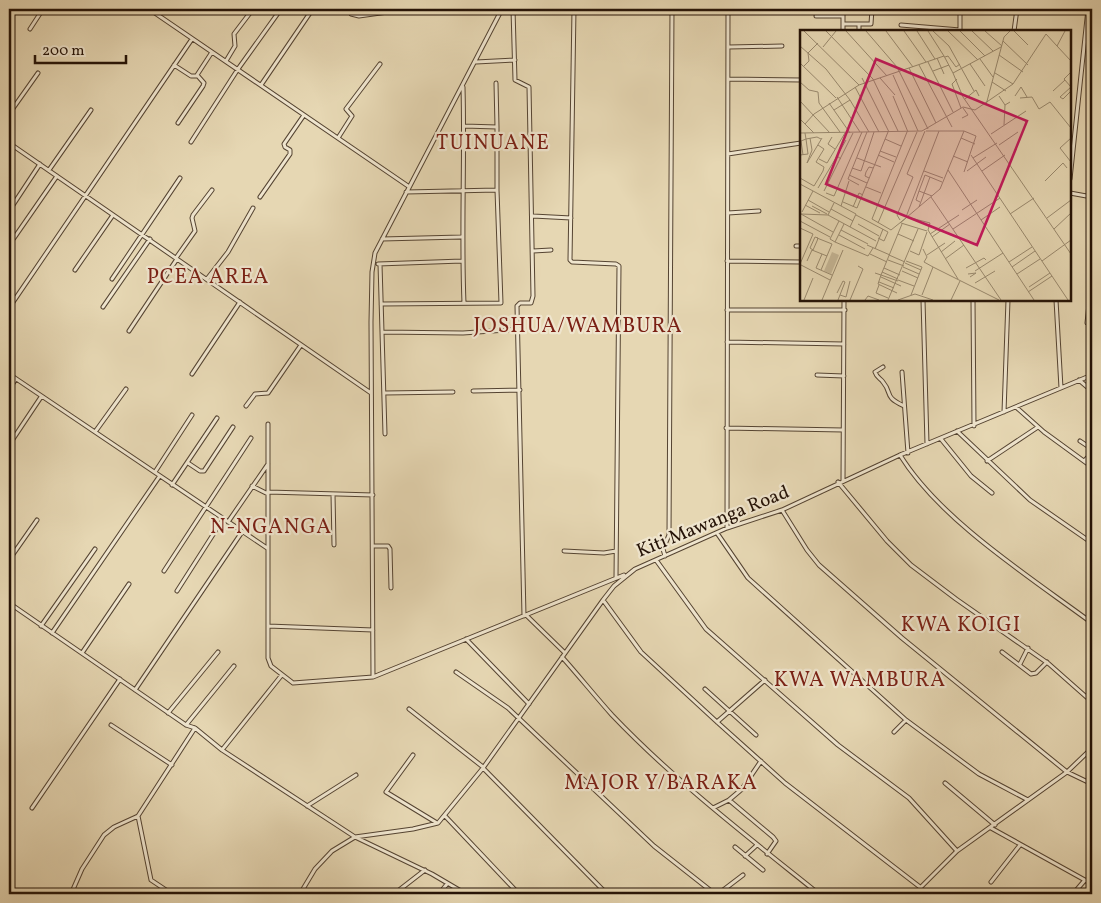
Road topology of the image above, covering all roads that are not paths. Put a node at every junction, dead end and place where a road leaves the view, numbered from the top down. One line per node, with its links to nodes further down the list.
1 (43, 9): 23 (street)
2 (149, 9): 29 (street)
3 (253, 9): 34 (street)
4 (281, 9): 38 (street)
5 (350, 9): 6 (street)
6 (409, 9)
7 (502, 9): 35 (street)
8 (514, 9): 33 (street)
9 (574, 9): 78 (street)
10 (672, 9): 190 (street)
11 (728, 9): 30 (street)
12 (843, 9): 19 (street)
13 (872, 9): 21 (street)
14 (960, 9): 27 (street)
15 (1017, 9): 28 (street)
16 (1088, 9): 56 (street)
17 (312, 10): 44 (street)
18 (816, 16): 19 (street)
19 (843, 16): 20 (street)
20 (843, 24): 21 (street); 24 (street)
21 (858, 25): 25 (street)
22 (901, 25): 26 (street)
23 (30, 28)
24 (843, 30)
25 (858, 30)
26 (950, 30)
27 (960, 30)
28 (1014, 30)
29 (192, 39): 32 (street); 37 (street)
30 (729, 46): 31 (street); 41 (street)
31 (782, 46)
32 (212, 52): 34 (street); 40 (street)
33 (515, 60): 35 (street); 77 (street)
34 (226, 61): 38 (street)
35 (476, 62): 45 (street)
36 (380, 64): 52 (street)
37 (174, 65): 40 (street); 69 (street)
38 (238, 69): 44 (street); 53 (street)
39 (38, 72): 47 (street)
40 (197, 76): 49 (street)
41 (728, 79): 42 (street); 57 (street)
42 (800, 80)
43 (496, 83): 51 (street)
44 (261, 85): 48 (street)
45 (462, 86): 50 (street); 63 (street)
46 (91, 110): 60 (street)
47 (9, 114)
48 (304, 115): 52 (street); 70 (street)
49 (178, 123)
50 (464, 126): 51 (street); 67 (street)
51 (497, 127): 65 (street)
52 (338, 138): 63 (street)
53 (191, 142)
54 (9, 143): 59 (street)
55 (800, 143): 57 (street)
56 (1072, 147): 58 (street)
57 (728, 154): 75 (street)
58 (1071, 163)
59 (40, 164): 60 (street); 73 (street)
60 (49, 170): 61 (street)
61 (57, 176): 69 (street); 81 (street)
62 (180, 178): 79 (street)
63 (408, 186): 66 (street)
64 (212, 190): 88 (street)
65 (497, 190): 67 (street); 104 (street)
66 (405, 192): 67 (street); 83 (street)
67 (462, 192): 80 (street)
68 (1071, 193): 71 (street)
69 (85, 196): 76 (street); 107 (street)
70 (260, 197)
71 (1092, 197)
72 (253, 208): 97 (street)
73 (9, 211)
74 (759, 211): 75 (street)
75 (728, 213): 90 (street)
76 (113, 215): 79 (street); 94 (street)
77 (533, 216): 78 (street); 87 (street)
78 (571, 218): 189 (street)
79 (142, 234): 82 (street); 96 (street)
80 (461, 237): 83 (street); 89 (street)
81 (14, 238)
82 (150, 239): 88 (street); 106 (street)
83 (382, 239): 92 (street)
84 (796, 246): 85 (street)
85 (800, 246)
86 (551, 250): 87 (street)
87 (533, 251): 111 (street)
88 (177, 259): 97 (street); 112 (street)
89 (462, 261): 93 (street); 104 (street)
90 (727, 262): 91 (street); 108 (street)
91 (800, 262)
92 (373, 263): 93 (street); 134 (street)
93 (380, 264): 105 (street)
94 (76, 270)
95 (1092, 276): 110 (street)
96 (112, 279)
97 (207, 279): 103 (street)
98 (844, 301): 109 (street)
99 (923, 301): 155 (street)
100 (974, 301): 143 (street)
101 (1008, 301): 139 (street)
102 (1056, 301): 126 (street)
103 (240, 302): 116 (street); 120 (street)
104 (464, 303): 105 (street)
105 (381, 304): 113 (street)
106 (103, 307)
107 (9, 308)
108 (727, 310): 109 (street); 114 (street)
109 (845, 310): 115 (street)
110 (1087, 323)
111 (518, 329): 113 (street); 129 (street)
112 (129, 331)
113 (382, 332): 133 (street)
114 (726, 342): 115 (street); 146 (street)
115 (844, 344): 123 (street)
116 (301, 345): 134 (street); 136 (street)
117 (883, 367): 137 (street)
118 (902, 372): 137 (street)
119 (9, 374): 124 (street)
120 (192, 374)
121 (817, 375): 123 (street)
122 (1092, 375): 125 (street, Kiti Mawanga Road)
123 (844, 376): 147 (street)
124 (16, 379): 127 (street); 135 (street)
125 (1079, 380): 126 (street, Kiti Mawanga Road); 131 (street)
126 (1061, 388): 138 (street, Kiti Mawanga Road)
127 (9, 389)
128 (126, 390): 149 (street)
129 (520, 390): 130 (street); 201 (street)
130 (473, 391)
131 (1092, 391)
132 (453, 392): 133 (street)
133 (385, 393): 150 (street)
134 (372, 394): 174 (street)
135 (41, 397): 149 (street); 154 (street)
136 (246, 406)
137 (904, 407): 157 (street)
138 (1016, 407): 139 (street, Kiti Mawanga Road); 145 (street)
139 (1004, 412): 143 (street, Kiti Mawanga Road)
140 (192, 415): 165 (street)
141 (217, 418): 162 (street)
142 (268, 424): 163 (street)
143 (974, 426): 148 (street, Kiti Mawanga Road)
144 (233, 427): 162 (street)
145 (1038, 427): 160 (street); 161 (street)
146 (726, 428): 147 (street); 180 (street)
147 (843, 430): 167 (street)
148 (957, 431): 152 (street, Kiti Mawanga Road); 160 (street)
149 (95, 432): 165 (street)
150 (385, 434)
151 (251, 438): 175 (street)
152 (941, 439): 155 (street, Kiti Mawanga Road); 172 (street)
153 (1080, 441): 156 (street)
154 (9, 444)
155 (928, 444): 157 (street, Kiti Mawanga Road)
156 (1092, 449)
157 (908, 453): 159 (street, Kiti Mawanga Road)
158 (1092, 453): 161 (street)
159 (900, 455): 167 (street, Kiti Mawanga Road); 202 (street)
160 (987, 461): 183 (street)
161 (1084, 461): 164 (street)
162 (188, 463): 169 (street)
163 (268, 463): 170 (street); 171 (street)
164 (1092, 467)
165 (155, 472): 166 (street)
166 (159, 477): 169 (street); 206 (street)
167 (843, 481): 168 (street, Kiti Mawanga Road)
168 (838, 482): 176 (street, Kiti Mawanga Road); 208 (street)
169 (172, 485): 175 (street)
170 (252, 486): 171 (street); 179 (street)
171 (268, 493): 173 (street); 186 (street)
172 (992, 493)
173 (333, 494): 174 (street); 184 (street)
174 (373, 494): 185 (street)
175 (206, 507): 177 (street); 193 (street)
176 (782, 510): 180 (street, Kiti Mawanga Road); 243 (street)
177 (223, 519): 179 (street); 198 (street)
178 (37, 520): 191 (street)
179 (228, 522): 181 (street)
180 (727, 528): 182 (street, Kiti Mawanga Road)
181 (242, 532): 186 (street); 223 (street)
182 (716, 533): 190 (street, Kiti Mawanga Road); 230 (street)
183 (1092, 543)
184 (334, 545)
185 (373, 546): 197 (street); 205 (street)
186 (267, 548): 204 (street)
187 (95, 549): 203 (street)
188 (564, 551): 189 (street)
189 (616, 551): 195 (street)
190 (665, 556): 192 (street, Kiti Mawanga Road)
191 (9, 560)
192 (656, 560): 194 (street, Kiti Mawanga Road); 221 (street)
193 (164, 571)
194 (625, 575): 195 (street); 199 (street, Kiti Mawanga Road)
195 (616, 578): 201 (street)
196 (129, 584): 211 (street)
197 (391, 588)
198 (177, 591)
199 (603, 600): 212 (street, Kiti Mawanga Road); 231 (street)
200 (9, 603): 203 (street)
201 (525, 615): 207 (street); 212 (street)
202 (1092, 623)
203 (41, 626): 206 (street)
204 (268, 626): 205 (street); 218 (street)
205 (373, 630): 219 (street)
206 (52, 633): 211 (street)
207 (466, 639): 219 (street); 225 (street)
208 (1028, 648): 214 (street); 215 (street)
209 (218, 652): 228 (street)
210 (1002, 652): 215 (street)
211 (82, 653): 220 (street)
212 (566, 653): 213 (street, Kiti Mawanga Road)
213 (562, 657): 225 (street, Kiti Mawanga Road); 251 (street)
214 (1047, 662): 215 (street); 224 (street)
215 (1020, 664)
216 (234, 666): 233 (street)
217 (456, 672): 229 (street)
218 (281, 676): 219 (street); 238 (street)
219 (373, 677)
220 (120, 679): 223 (street); 250 (street)
221 (765, 680): 227 (street); 261 (street)
222 (705, 688): 227 (street)
223 (135, 690): 228 (street)
224 (1092, 702)
225 (529, 704): 229 (street, Kiti Mawanga Road)
226 (409, 709): 242 (street)
227 (729, 712): 231 (street); 236 (street)
228 (168, 713): 233 (street)
229 (519, 718): 242 (street, Kiti Mawanga Road); 280 (street)
230 (906, 720): 235 (street); 248 (street)
231 (717, 722): 240 (street)
232 (111, 725): 241 (street)
233 (186, 725): 234 (street)
234 (195, 728): 238 (street); 241 (street)
235 (894, 732)
236 (756, 735)
237 (1092, 748): 243 (street)
238 (222, 750): 249 (street)
239 (414, 755): 254 (street)
240 (761, 761): 247 (street); 271 (street)
241 (172, 765): 252 (street)
242 (483, 767): 253 (street, Kiti Mawanga Road); 279 (street)
243 (1067, 772): 246 (street); 248 (street)
244 (356, 775): 249 (street)
245 (945, 783): 255 (street)
246 (1092, 784)
247 (729, 800): 251 (street); 262 (street)
248 (1028, 800): 255 (street)
249 (307, 806): 257 (street)
250 (32, 808)
251 (713, 808): 258 (street)
252 (138, 816): 272 (street); 273 (street)
253 (445, 816): 254 (street, Kiti Mawanga Road); 278 (street)
254 (438, 823): 257 (street)
255 (995, 825): 256 (street)
256 (991, 828): 259 (street); 261 (street)
257 (355, 837): 264 (street); 274 (street)
258 (757, 845): 262 (street); 263 (street)
259 (1020, 845): 267 (street); 268 (street)
260 (735, 847): 263 (street)
261 (957, 850): 271 (street)
262 (767, 854): 281 (street)
263 (746, 856): 265 (street)
264 (424, 870): 269 (street); 275 (street)
265 (763, 870)
266 (743, 874): 280 (street)
267 (1085, 880): 270 (street); 284 (street)
268 (991, 882)
269 (447, 884): 276 (street); 277 (street)
270 (1092, 884)
271 (921, 888): 282 (street); 283 (street)
272 (71, 894)
273 (172, 894)
274 (300, 894)
275 (394, 894)
276 (439, 894)
277 (466, 894)
278 (519, 894)
279 (607, 894)
280 (717, 894)
281 (819, 894)
282 (914, 894)
283 (929, 894)
284 (1073, 894)

